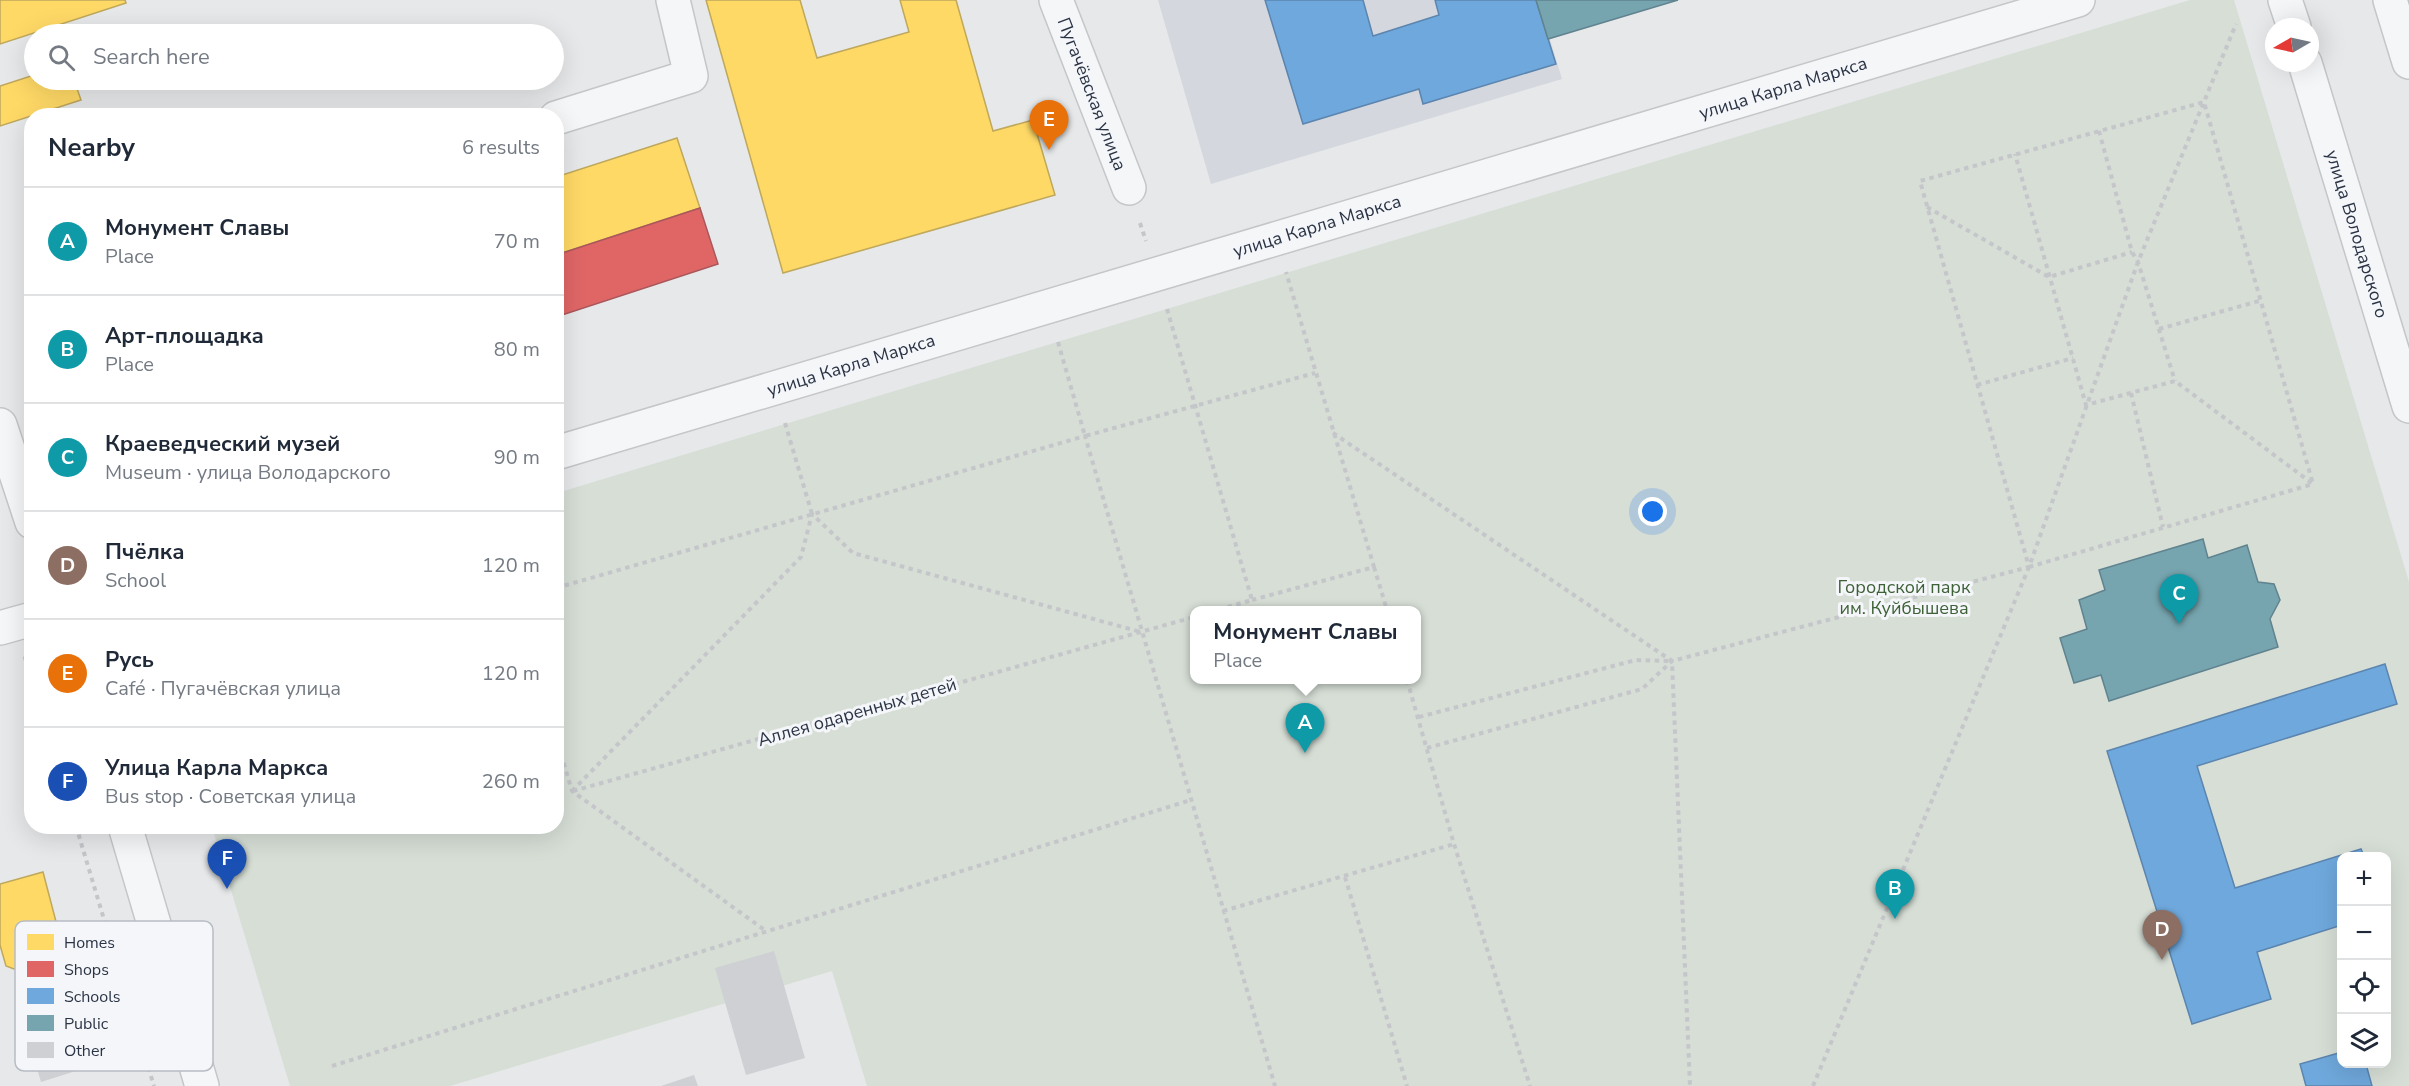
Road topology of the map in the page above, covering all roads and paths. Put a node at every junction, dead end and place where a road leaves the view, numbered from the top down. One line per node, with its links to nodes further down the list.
1 (673, 0): 11 (street)
2 (1056, 0): 14 (street, Пугачёвская улица)
3 (2078, 0): 16 (street, улица Карла Маркса)
4 (2285, 0): 6 (street)
5 (2390, 0): 8 (street)
6 (2291, 18)
7 (2236, 24): 10 (path)
8 (2409, 62)
9 (2308, 72): 32 (street, улица Володарского)
10 (2204, 102): 12 (path); 18 (path); 21 (path)
11 (564, 116)
12 (2099, 131): 13 (path); 17 (path)
13 (2015, 154): 15 (path); 20 (path)
14 (1129, 188): 19 (path)
15 (1927, 206): 20 (path); 27 (path)
16 (1277, 239): 19 (street, улица Карла Маркса); 25 (path)
17 (2132, 252): 18 (path); 20 (path)
18 (2138, 262): 23 (path); 30 (path)
19 (1157, 274): 22 (street, улица Карла Маркса); 31 (path)
20 (2049, 277): 24 (path)
21 (2259, 301): 23 (path); 37 (path)
22 (1048, 306): 28 (street, улица Карла Маркса); 35 (path)
23 (2159, 329): 26 (path)
24 (2073, 358): 27 (path); 30 (path)
25 (1315, 373): 31 (path); 34 (path)
26 (2175, 381): 29 (path); 37 (path)
27 (1977, 385): 42 (path)
28 (775, 388): 36 (street, улица Карла Маркса); 39 (path)
29 (2131, 393): 30 (path); 40 (path)
30 (2086, 405): 42 (path)
31 (1195, 406): 35 (path); 44 (path)
32 (2409, 406)
33 (0, 425): 38 (street)
34 (1333, 434): 41 (path); 51 (path)
35 (1085, 436): 39 (path); 50 (path)
36 (564, 451)
37 (2313, 484): 40 (path)
38 (24, 498)
39 (812, 514): 43 (path); 50 (path); 56 (path)
40 (2163, 527): 42 (path)
41 (1374, 567): 44 (path); 46 (path)
42 (2029, 567): 51 (path); 75 (path)
43 (564, 586)
44 (1252, 600): 45 (path)
45 (1231, 606)
46 (1386, 606)
47 (1190, 618): 50 (path, Аллея одаренных детей)
48 (24, 621): 49 (street)
49 (0, 628)
50 (1142, 633): 56 (path, Аллея одаренных детей); 57 (path)
51 (1672, 661): 53 (path); 54 (path); 74 (path)
52 (1408, 684): 53 (path)
53 (1418, 717): 54 (path)
54 (1426, 748): 60 (path)
55 (564, 764): 56 (path)
56 (572, 791): 65 (path)
57 (1191, 800): 62 (path); 65 (path)
58 (78, 834): 63 (path)
59 (127, 834): 64 (street)
60 (1454, 844): 61 (path); 73 (path)
61 (1345, 876): 62 (path); 72 (path)
62 (1223, 911): 71 (path)
63 (104, 921)
64 (153, 921)
65 (767, 931): 66 (path)
66 (332, 1066)
67 (150, 1071): 69 (path)
68 (198, 1071): 70 (street)
69 (154, 1086)
70 (202, 1086)
71 (1275, 1086)
72 (1407, 1086)
73 (1530, 1086)
74 (1690, 1086)
75 (1814, 1086)

